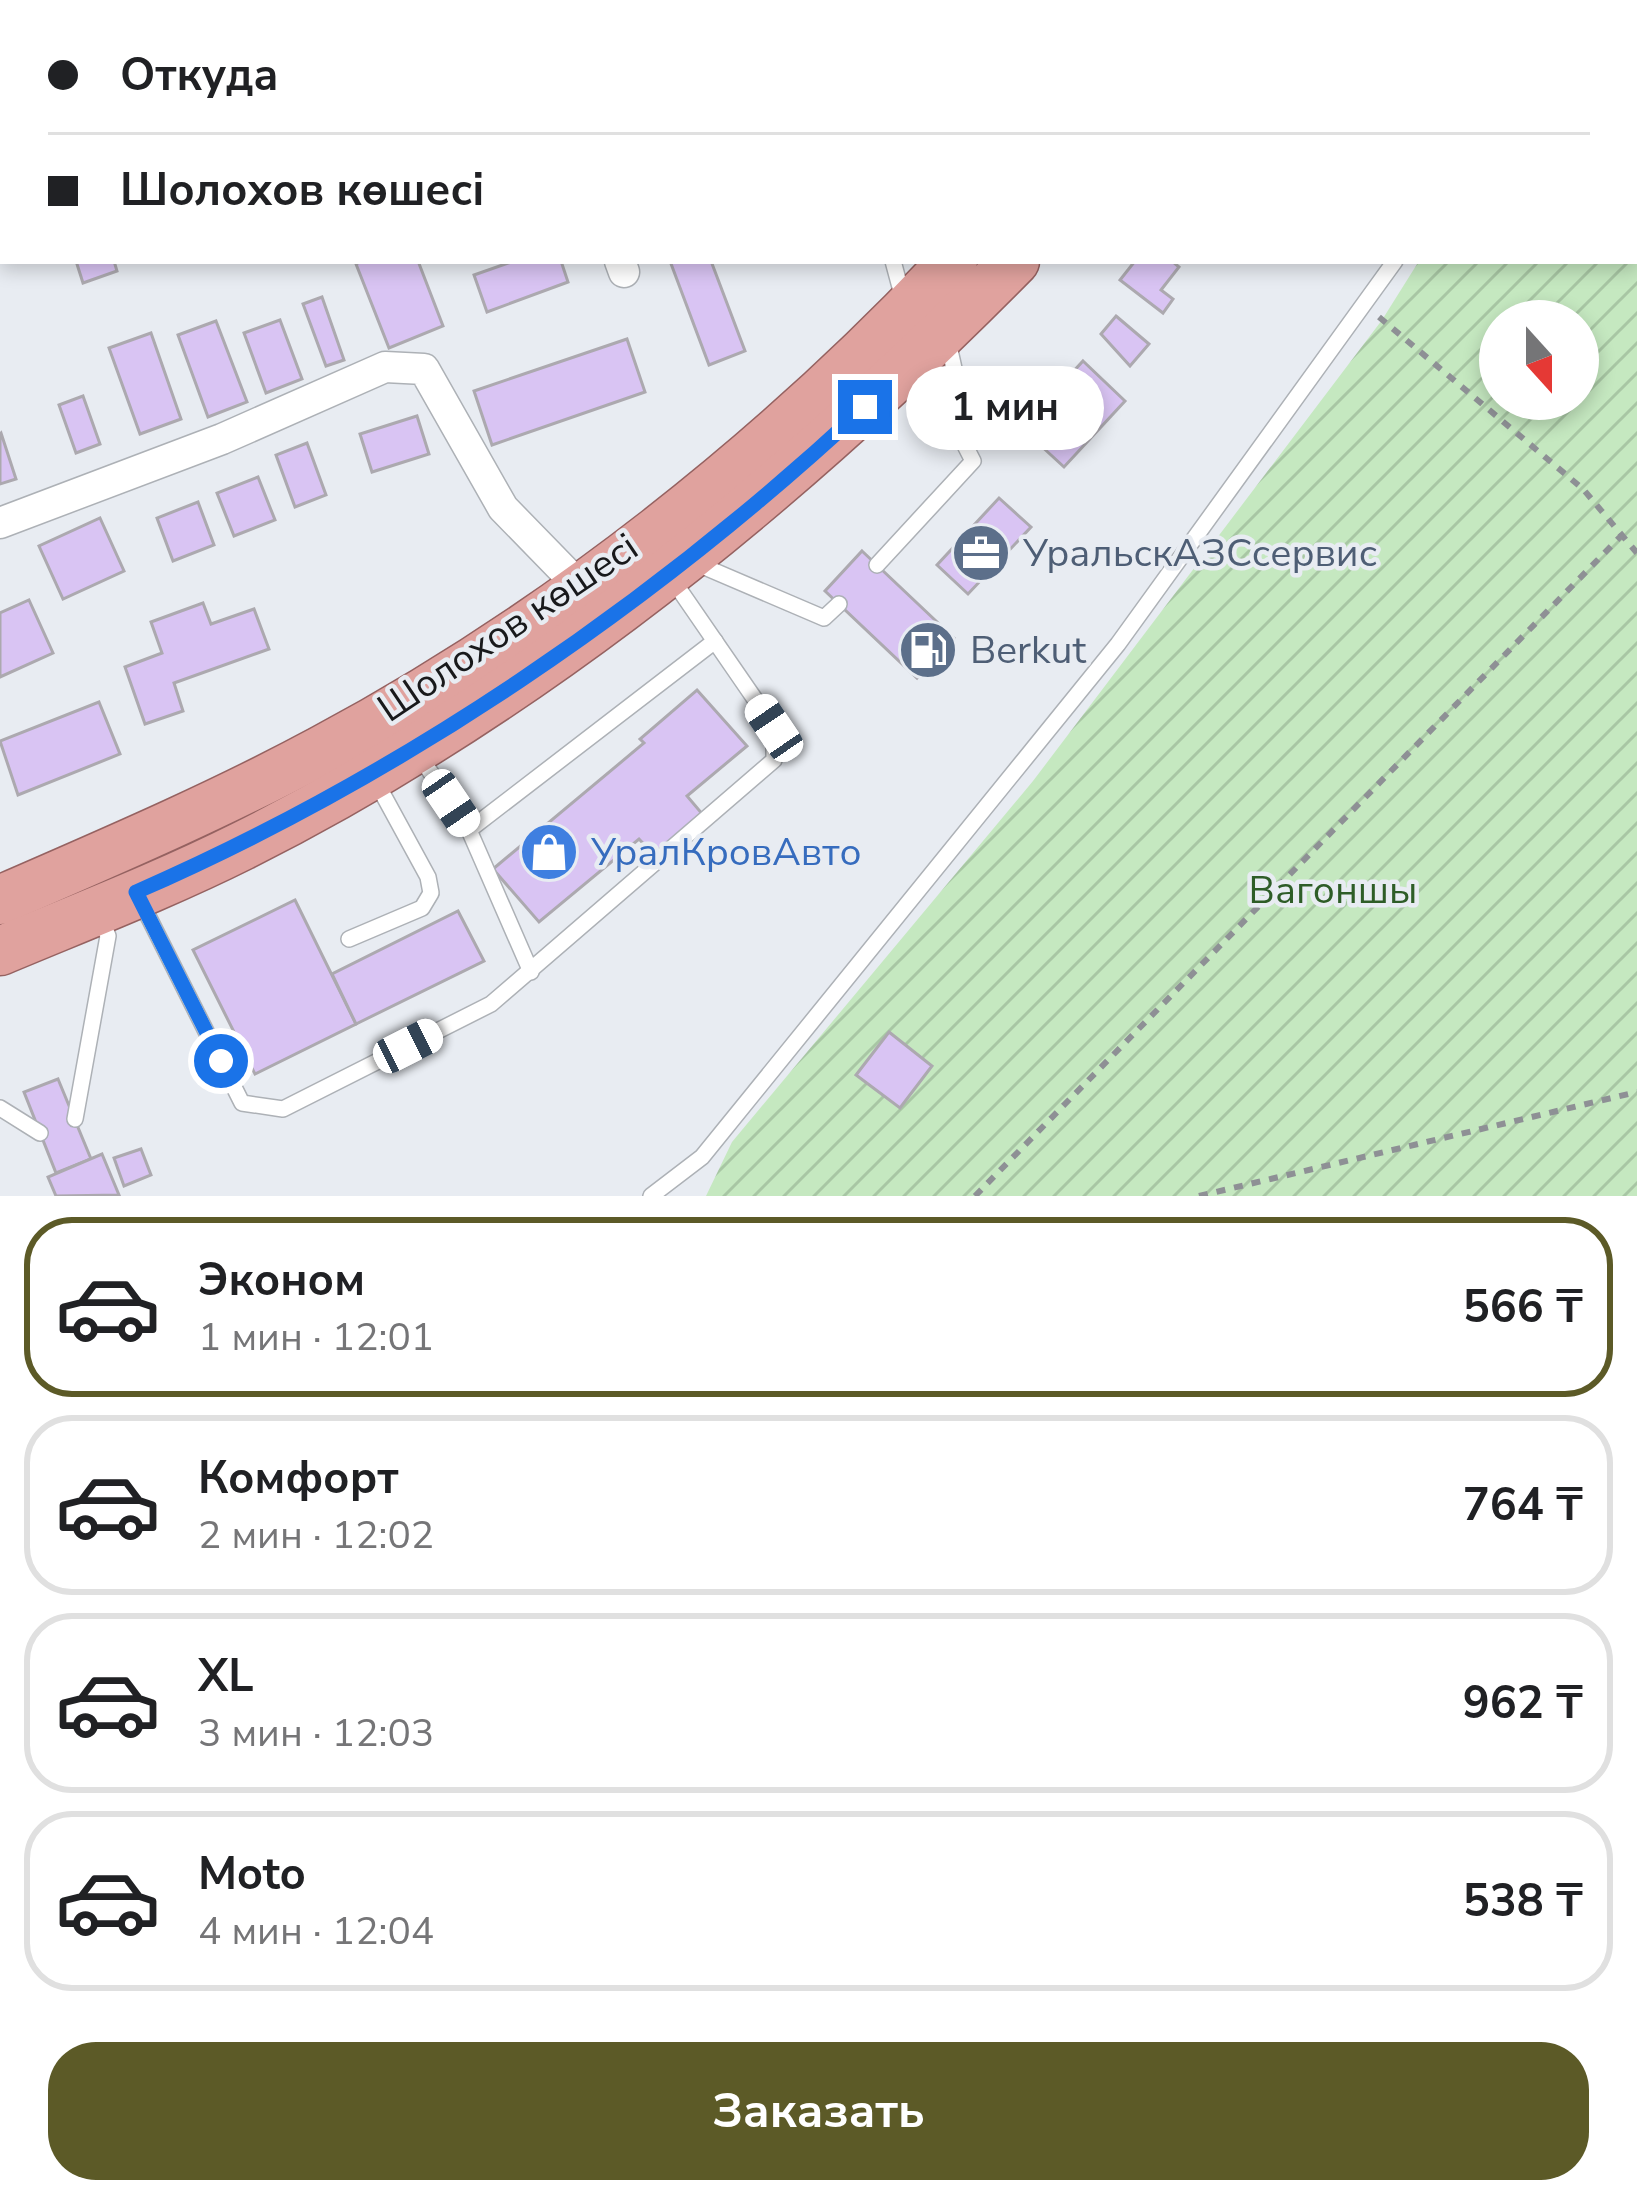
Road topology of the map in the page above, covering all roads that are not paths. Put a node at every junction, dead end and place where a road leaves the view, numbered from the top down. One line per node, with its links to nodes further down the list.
1 (895, 264): 5 (lane)
2 (952, 264): 5 (highway, Шолохов көшесі)
3 (1011, 264): 5 (highway, Шолохов көшесі)
4 (1393, 264): 23 (lane)
5 (926, 321): 7 (highway, Шолохов көшесі); 8 (lane); 9 (highway, Шолохов көшесі)
6 (0, 523): 9 (street)
7 (676, 565): 10 (lane); 11 (lane); 12 (highway, Шолохов көшесі)
8 (877, 565)
9 (580, 587): 15 (highway, Шолохов көшесі)
10 (838, 604)
11 (715, 641): 14 (lane); 19 (lane)
12 (415, 748): 13 (highway, Шолохов көшесі); 14 (lane)
13 (372, 775): 16 (highway, Шолохов көшесі); 17 (lane)
14 (470, 830): 19 (lane)
15 (0, 900)
16 (117, 901): 18 (highway, Шолохов көшесі); 19 (lane); 21 (lane)
17 (349, 939)
18 (0, 950)
19 (531, 971)
20 (0, 1108): 22 (lane)
21 (75, 1119)
22 (40, 1133)
23 (651, 1196)

